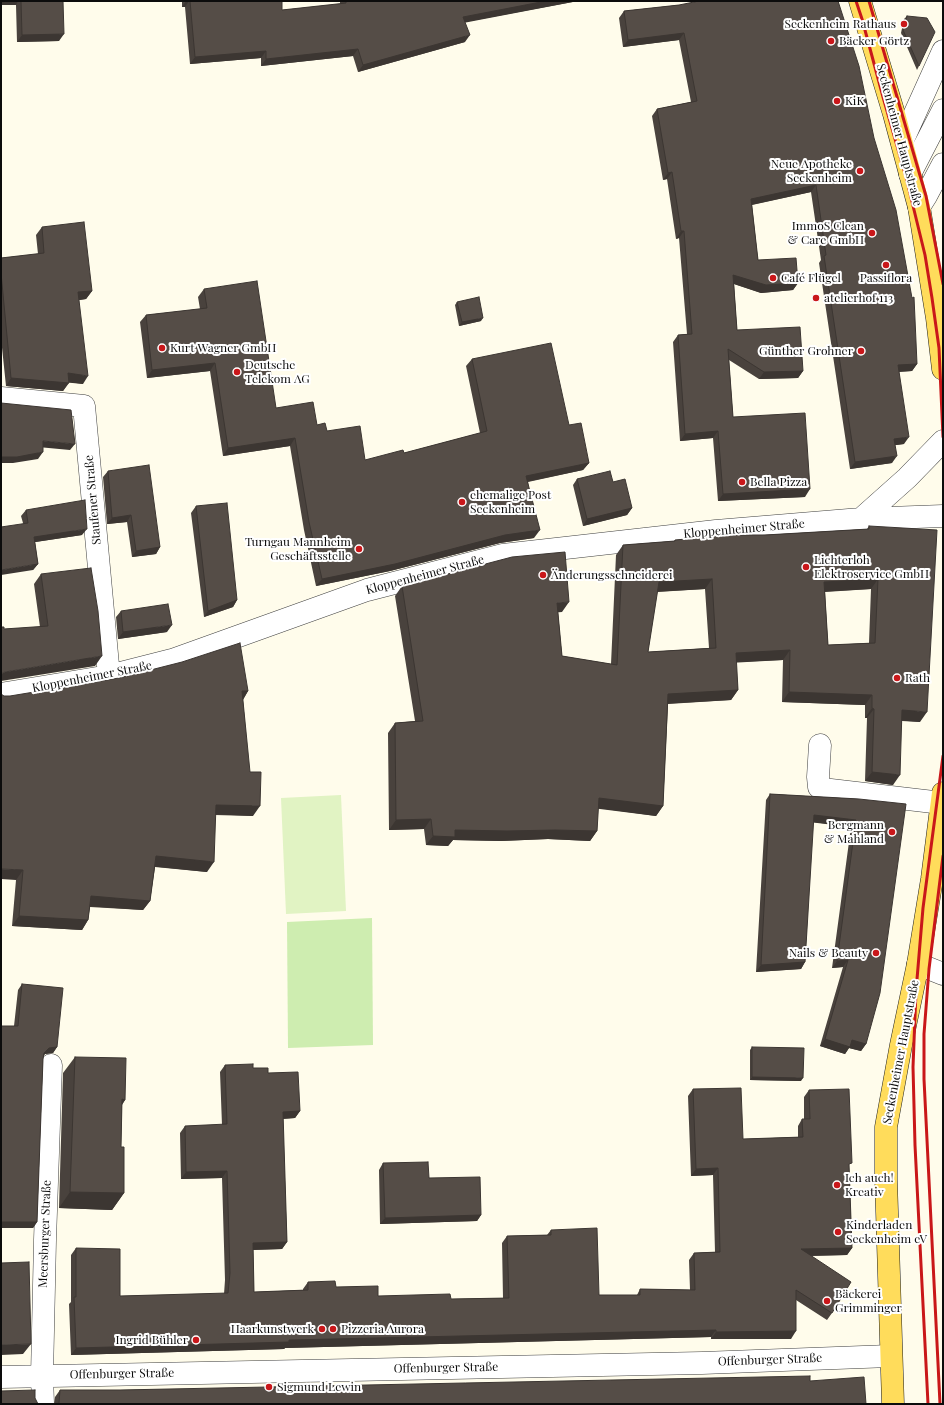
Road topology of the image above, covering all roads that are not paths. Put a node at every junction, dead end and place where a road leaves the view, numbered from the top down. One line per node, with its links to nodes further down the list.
1 (860, 1): 4 (main road, Seckenheimer Hauptstraße)
2 (943, 51): 4 (street)
3 (943, 110): 6 (street)
4 (902, 142): 6 (main road, Seckenheimer Hauptstraße)
5 (943, 164): 7 (street)
6 (910, 174): 7 (main road, Seckenheimer Hauptstraße)
7 (919, 207): 8 (main road, Seckenheimer Hauptstraße)
8 (936, 270): 9 (main road, Seckenheimer Hauptstraße)
9 (940, 320): 10 (main road, Seckenheimer Hauptstraße)
10 (943, 362)
11 (1, 398): 15 (street, Staufener Straße)
12 (943, 441): 14 (street)
13 (943, 516): 14 (street, Kloppenheimer Straße)
14 (861, 519): 15 (street, Kloppenheimer Straße)
15 (109, 676): 16 (street, Kloppenheimer Straße)
16 (1, 694)
17 (820, 744): 18 (street)
18 (942, 798): 19 (main road, Seckenheimer Hauptstraße)
19 (938, 881): 20 (main road, Seckenheimer Hauptstraße)
20 (918, 964): 21 (street, Seckenheimer Hauptstraße); 23 (main road, Seckenheimer Hauptstraße)
21 (943, 974)
22 (51, 1065): 24 (street, Meersburger Straße)
23 (890, 1356): 24 (street, Offenburger Straße); 27 (main road, Seckenheimer Hauptstraße)
24 (42, 1376): 25 (street, Offenburger Straße); 26 (street, Meersburger Straße)
25 (1, 1377)
26 (43, 1404)
27 (893, 1404)

